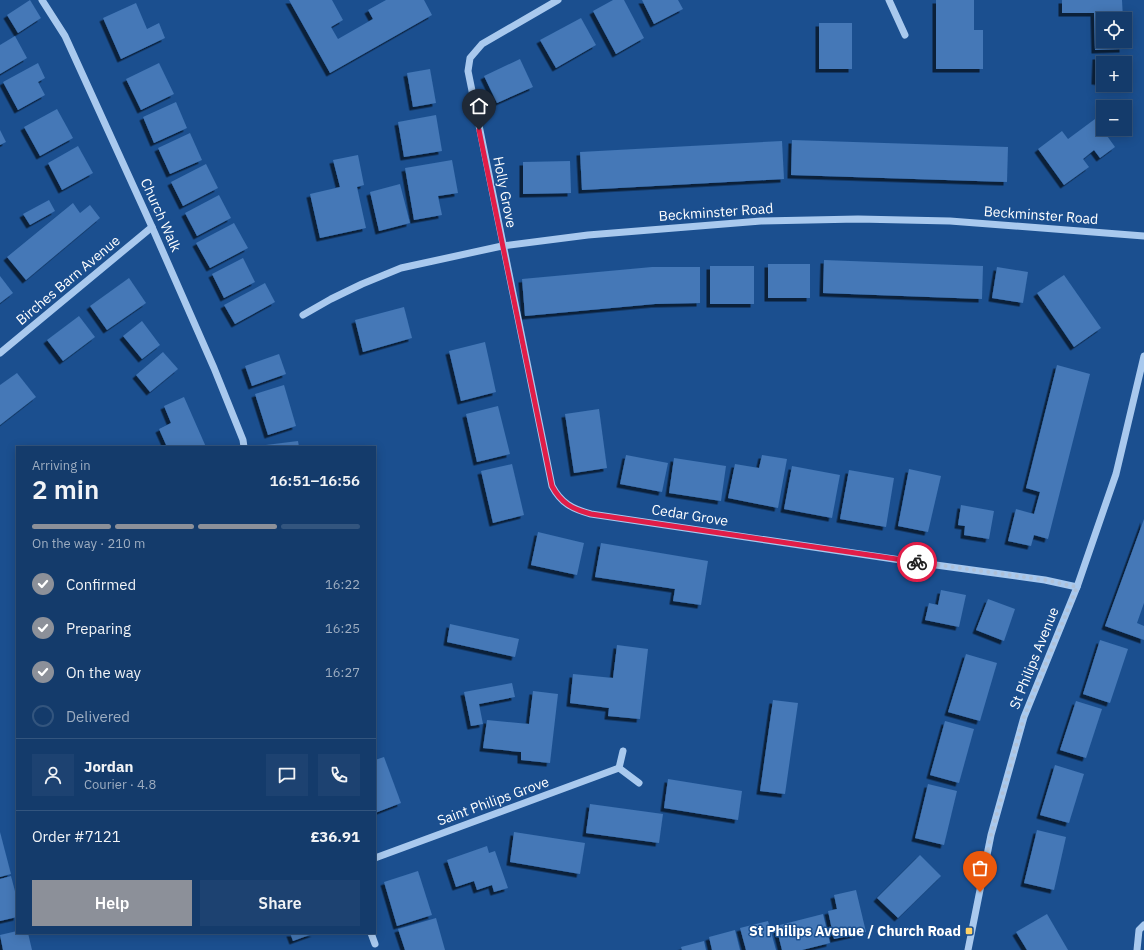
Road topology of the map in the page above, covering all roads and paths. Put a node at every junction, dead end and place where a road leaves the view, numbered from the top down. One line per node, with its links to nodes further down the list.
1 (42, 0): 5 (street, Church Walk)
2 (558, 0): 7 (street, Holly Grove)
3 (889, 0): 4 (street)
4 (905, 35)
5 (152, 227): 9 (street, Birches Barn Avenue); 11 (street, Church Walk)
6 (1144, 236): 7 (street, Beckminster Road)
7 (502, 246): 8 (street, Beckminster Road); 12 (street, Cedar Grove)
8 (303, 315)
9 (0, 353)
10 (1144, 356): 12 (street, St Philips Avenue)
11 (244, 446)
12 (1077, 587): 20 (street, St Philips Avenue)
13 (623, 751): 14 (street)
14 (619, 768): 15 (street); 16 (street, Saint Philips Grove)
15 (639, 783)
16 (376, 858)
17 (1144, 925): 21 (street)
18 (371, 934): 19 (street)
19 (374, 944)
20 (968, 950)
21 (1137, 950)

